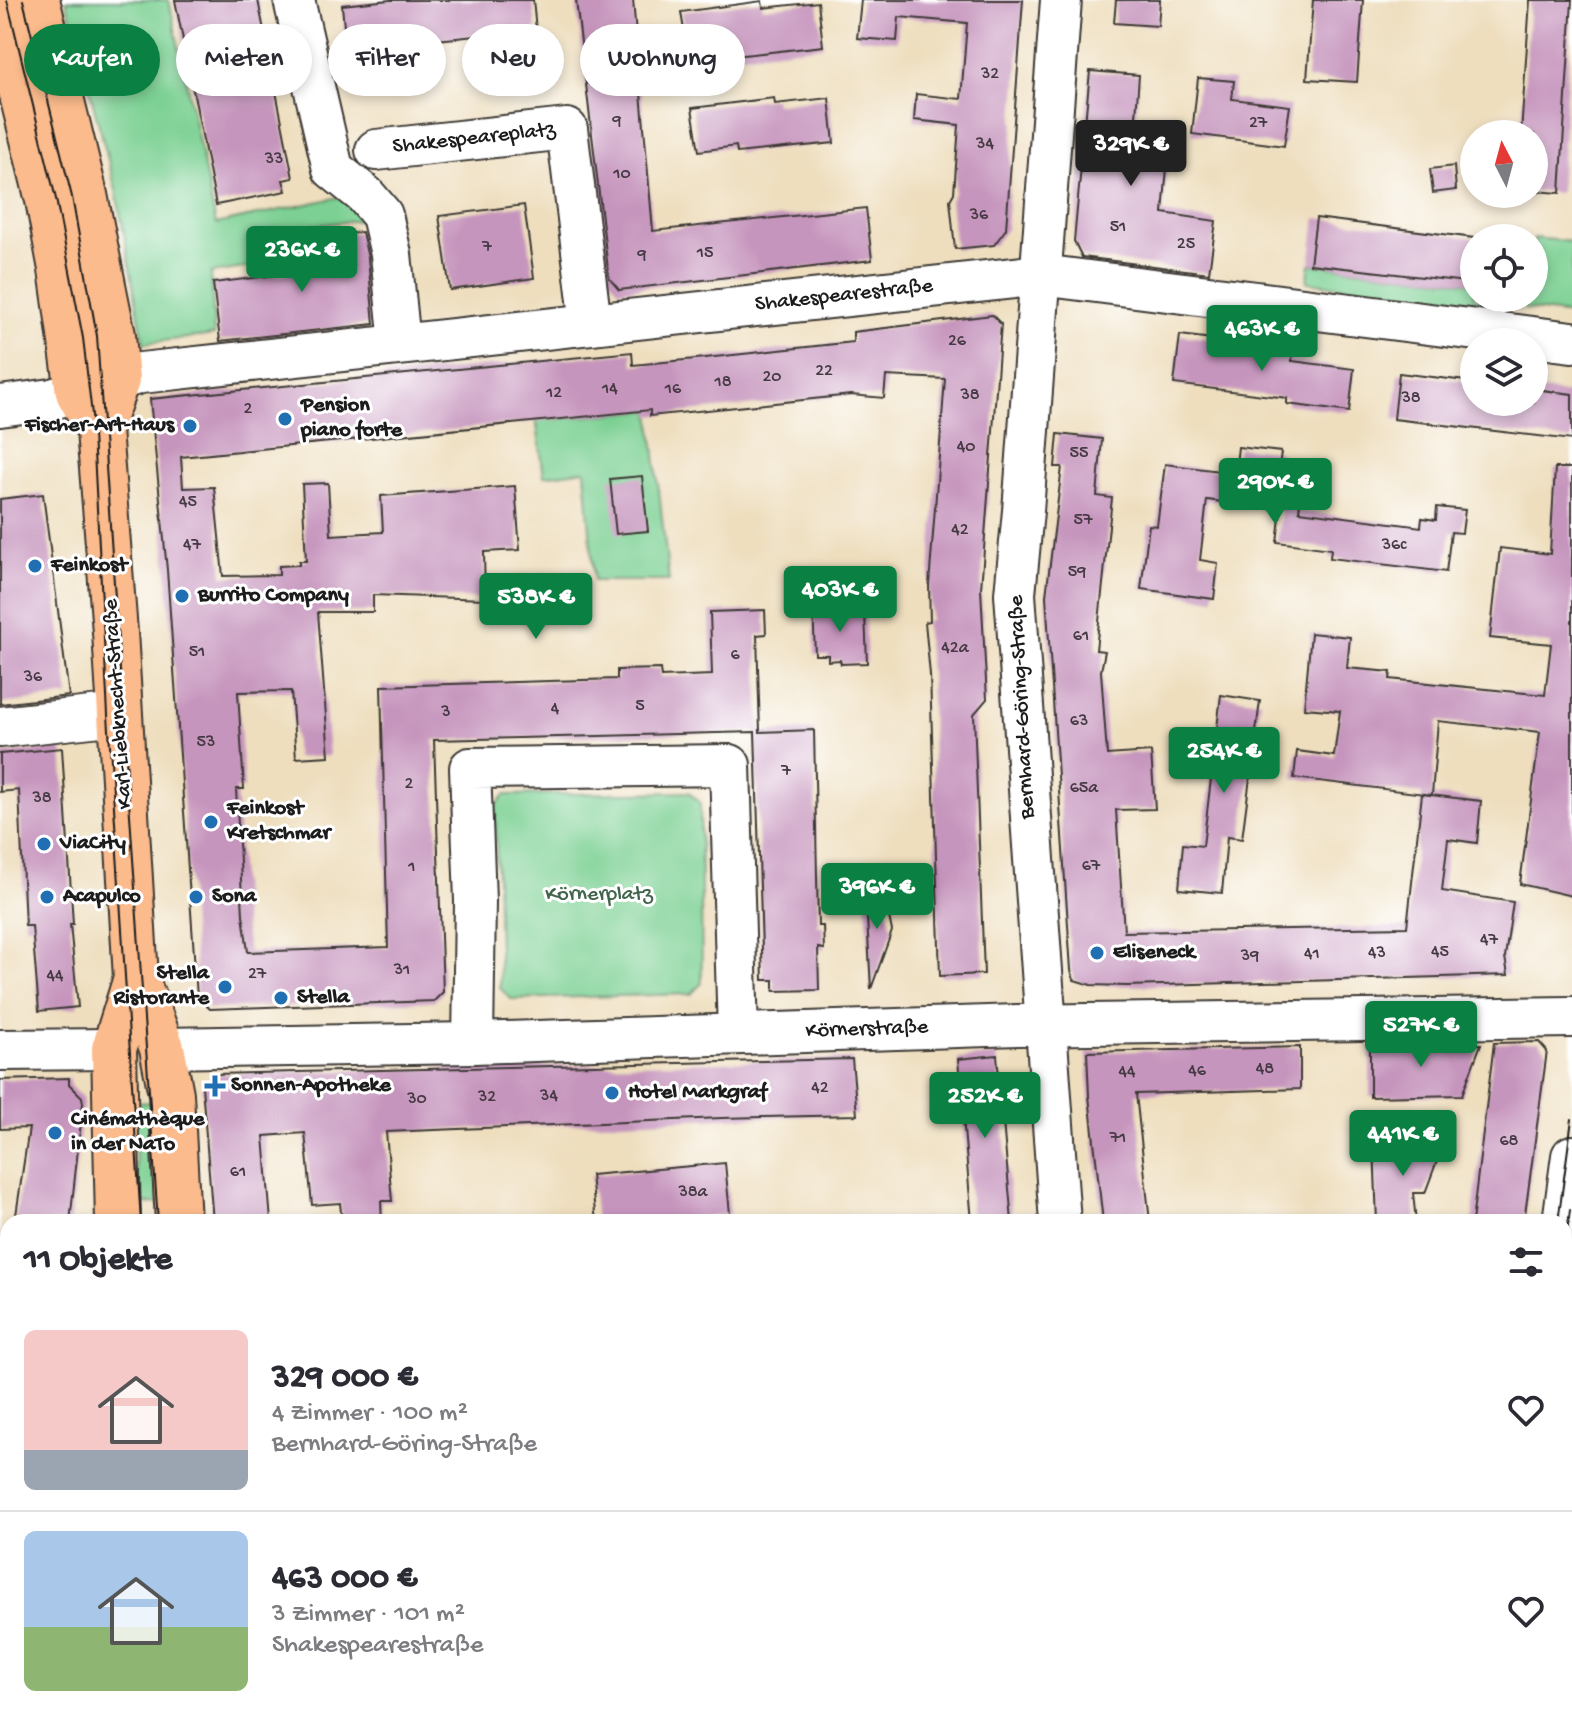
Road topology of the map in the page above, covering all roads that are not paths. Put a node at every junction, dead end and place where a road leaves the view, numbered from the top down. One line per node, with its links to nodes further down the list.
1 (37, 0): 10 (main road, Karl-Liebknecht-Straße)
2 (294, 0): 9 (street)
3 (1061, 0): 6 (street, Bernhard-Göring-Straße)
4 (0, 6): 10 (main road, Karl-Liebknecht-Straße)
5 (376, 150): 7 (street, Shakespeareplatz)
6 (1041, 275): 7 (street, Shakespearestraße); 8 (street, Shakespearestraße); 16 (street, Bernhard-Göring-Straße)
7 (591, 324): 9 (street, Shakespearestraße)
8 (1572, 342)
9 (400, 344): 10 (street, Shakespearestraße)
10 (97, 386): 11 (street, Shakespearestraße); 12 (main road, Karl-Liebknecht-Straße)
11 (0, 406)
12 (119, 714): 13 (street); 14 (main road, Karl-Liebknecht-Straße)
13 (0, 727)
14 (136, 978): 19 (main road, Karl-Liebknecht-Straße); 20 (main road, Karl-Liebknecht-Straße)
15 (1572, 1017): 16 (street, Körnerstraße)
16 (1045, 1025): 17 (street, Körnerstraße); 25 (street, Bernhard-Göring-Straße)
17 (738, 1034): 18 (street, Körnerstraße); 18 (street)
18 (473, 1043): 19 (street, Körnerstraße)
19 (162, 1048): 24 (main road, Karl-Liebknecht-Straße)
20 (109, 1049): 21 (street); 23 (main road, Karl-Liebknecht-Straße)
21 (0, 1050)
22 (1572, 1156): 26 (street)
23 (118, 1214)
24 (178, 1214)
25 (1059, 1214)
26 (1564, 1214)

